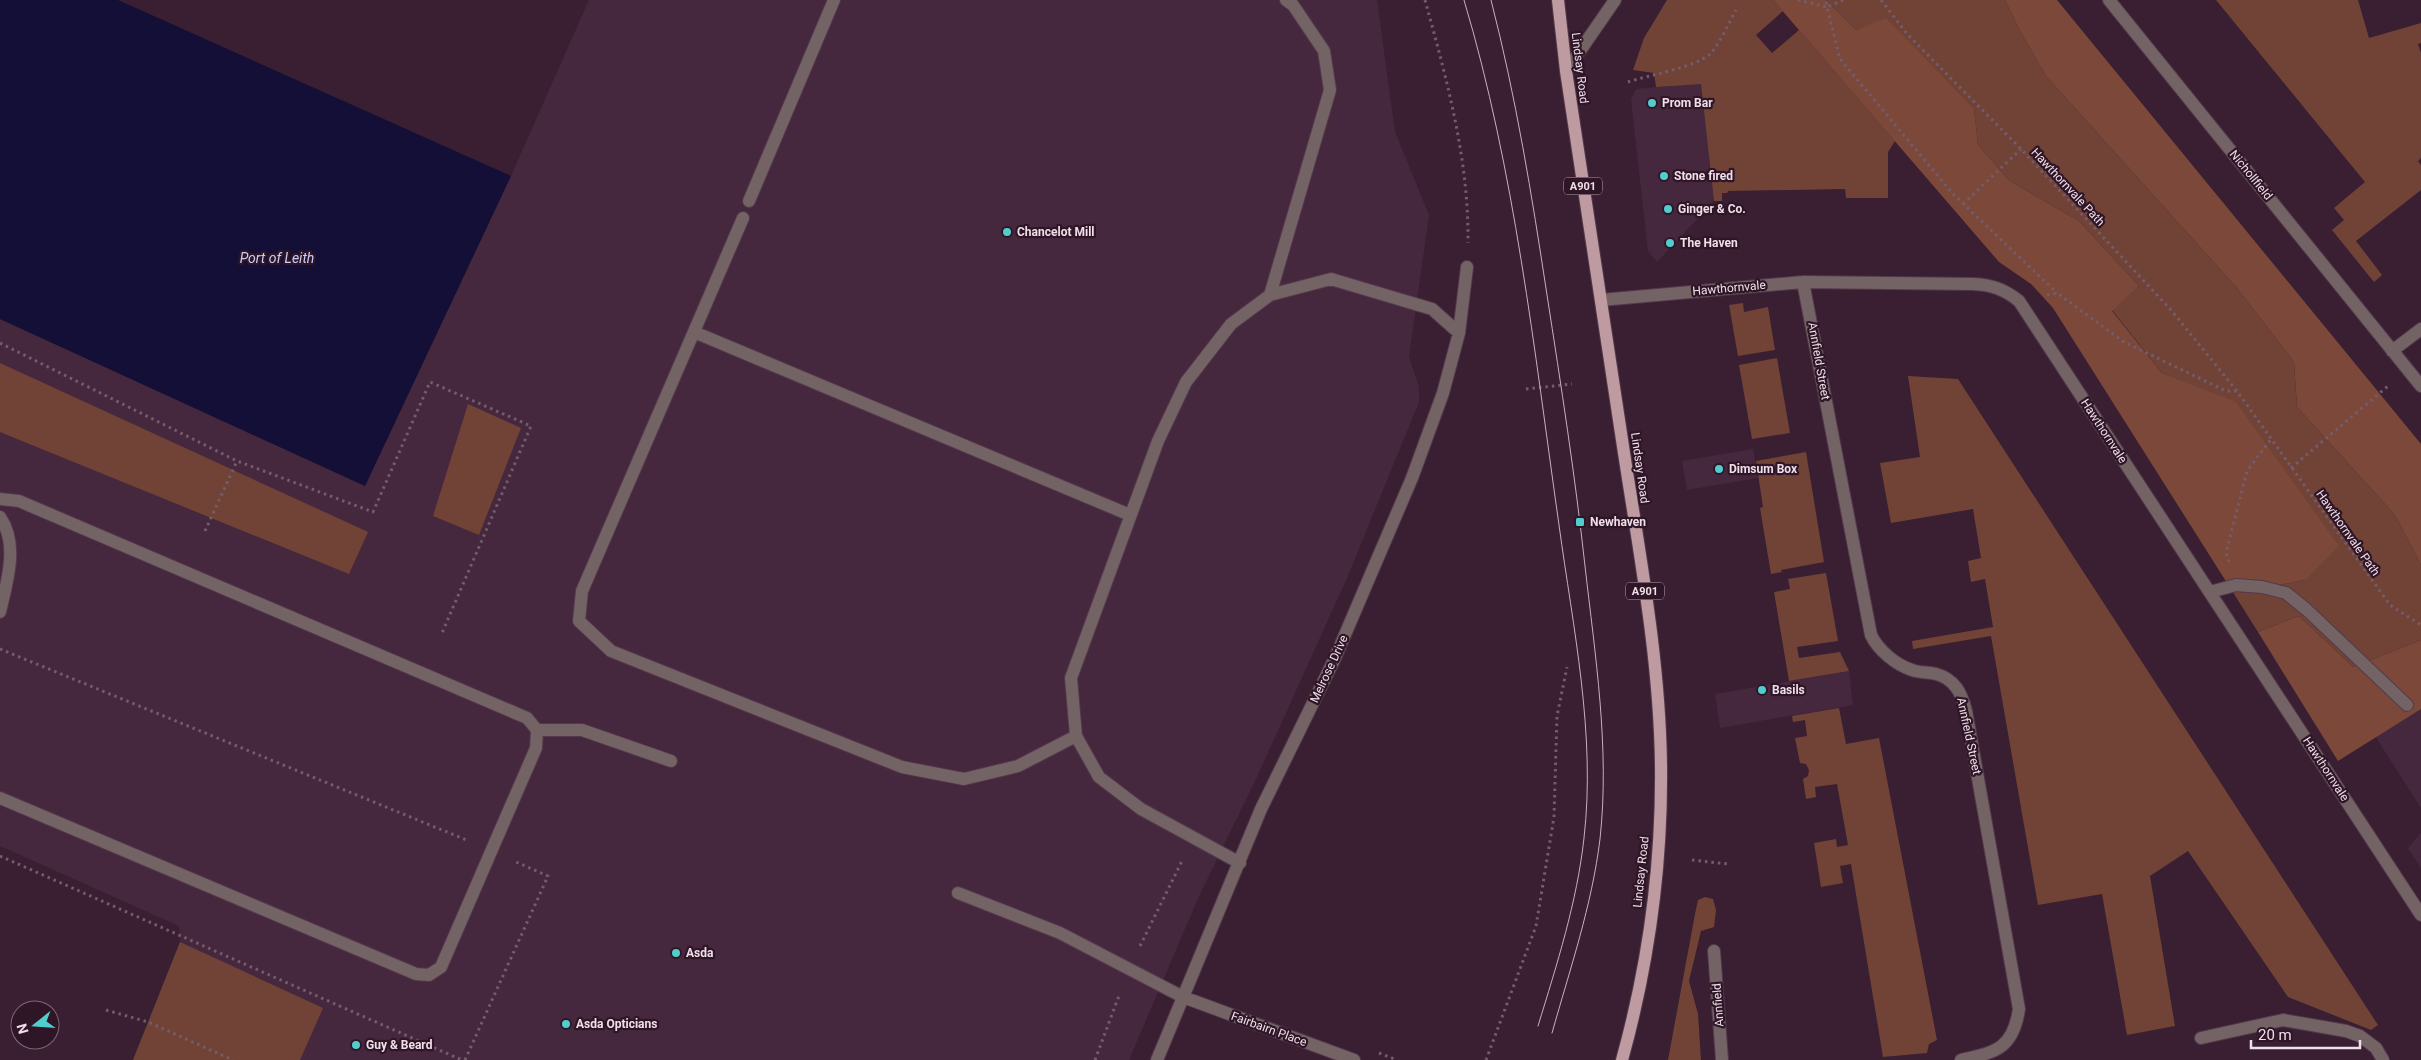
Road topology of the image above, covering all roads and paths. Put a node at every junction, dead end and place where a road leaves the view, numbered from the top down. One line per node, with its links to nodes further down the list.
1 (834, 0): 16 (street)
2 (1286, 0): 22 (street)
3 (1425, 0): 19 (path)
4 (1558, 0): 13 (main road, Lindsay Road / A901)
5 (1615, 0): 13 (street)
6 (1798, 0): 11 (path)
7 (1826, 0): 11 (path)
8 (1843, 0): 11 (path)
9 (1881, 0): 15 (path, Hawthornvale Path)
10 (2109, 0): 29 (street, Nichollfield)
11 (1827, 6): 17 (path)
12 (1736, 10): 14 (path)
13 (1566, 71): 23 (main road, Lindsay Road / A901)
14 (1628, 82)
15 (2021, 148): 17 (path); 34 (path, Hawthornvale Path)
16 (749, 201)
17 (1963, 204): 21 (path)
18 (743, 218): 26 (street)
19 (1467, 266): 27 (street, Melrose Drive)
20 (1804, 282): 23 (street, Hawthornvale); 24 (street, Hawthornvale); 72 (street, Annfield Street)
21 (2057, 293): 24 (path); 34 (path)
22 (1270, 296): 27 (street); 39 (street)
23 (1600, 300): 70 (main road, Lindsay Road / A901)
24 (2019, 300): 43 (street, Hawthornvale)
25 (2421, 329): 29 (street)
26 (694, 332): 39 (street); 51 (street)
27 (1459, 333): 57 (street, Melrose Drive)
28 (0, 343): 36 (path)
29 (2392, 351): 30 (street, Nichollfield)
30 (2407, 370): 32 (street, Nichollfield); 37 (path)
31 (1572, 384): 33 (path)
32 (2421, 386)
33 (1526, 389)
34 (2236, 391): 35 (path, Hawthornvale Path)
35 (2271, 439): 37 (path, Hawthornvale Path); 42 (path)
36 (237, 461): 41 (path); 46 (path)
37 (2291, 468): 45 (path, Hawthornvale Path)
38 (0, 499): 50 (street)
39 (1130, 515): 51 (street)
40 (0, 517): 44 (street)
41 (205, 531)
42 (2236, 585): 43 (street); 49 (street)
43 (2210, 592): 60 (street, Hawthornvale)
44 (0, 612)
45 (2421, 625)
46 (442, 633)
47 (0, 649): 54 (path)
48 (1567, 667): 69 (path)
49 (2408, 704)
50 (537, 730): 52 (street); 54 (street)
51 (1076, 736): 57 (street)
52 (671, 761)
53 (0, 798): 54 (street)
54 (492, 850): 66 (path)
55 (0, 856): 66 (path)
56 (1692, 860): 58 (path)
57 (1240, 863): 62 (street, Melrose Drive)
58 (1728, 864)
59 (958, 893): 62 (street, Fairbairn Place)
60 (2421, 915)
61 (1714, 951): 71 (street, Annfield)
62 (1183, 997): 67 (street, Melrose Drive); 68 (street, Fairbairn Place)
63 (106, 1010): 65 (path)
64 (2201, 1038): 73 (street)
65 (233, 1060)
66 (464, 1060)
67 (1156, 1060)
68 (1354, 1060)
69 (1486, 1060)
70 (1622, 1060)
71 (1722, 1060)
72 (1961, 1060)
73 (2383, 1060)

